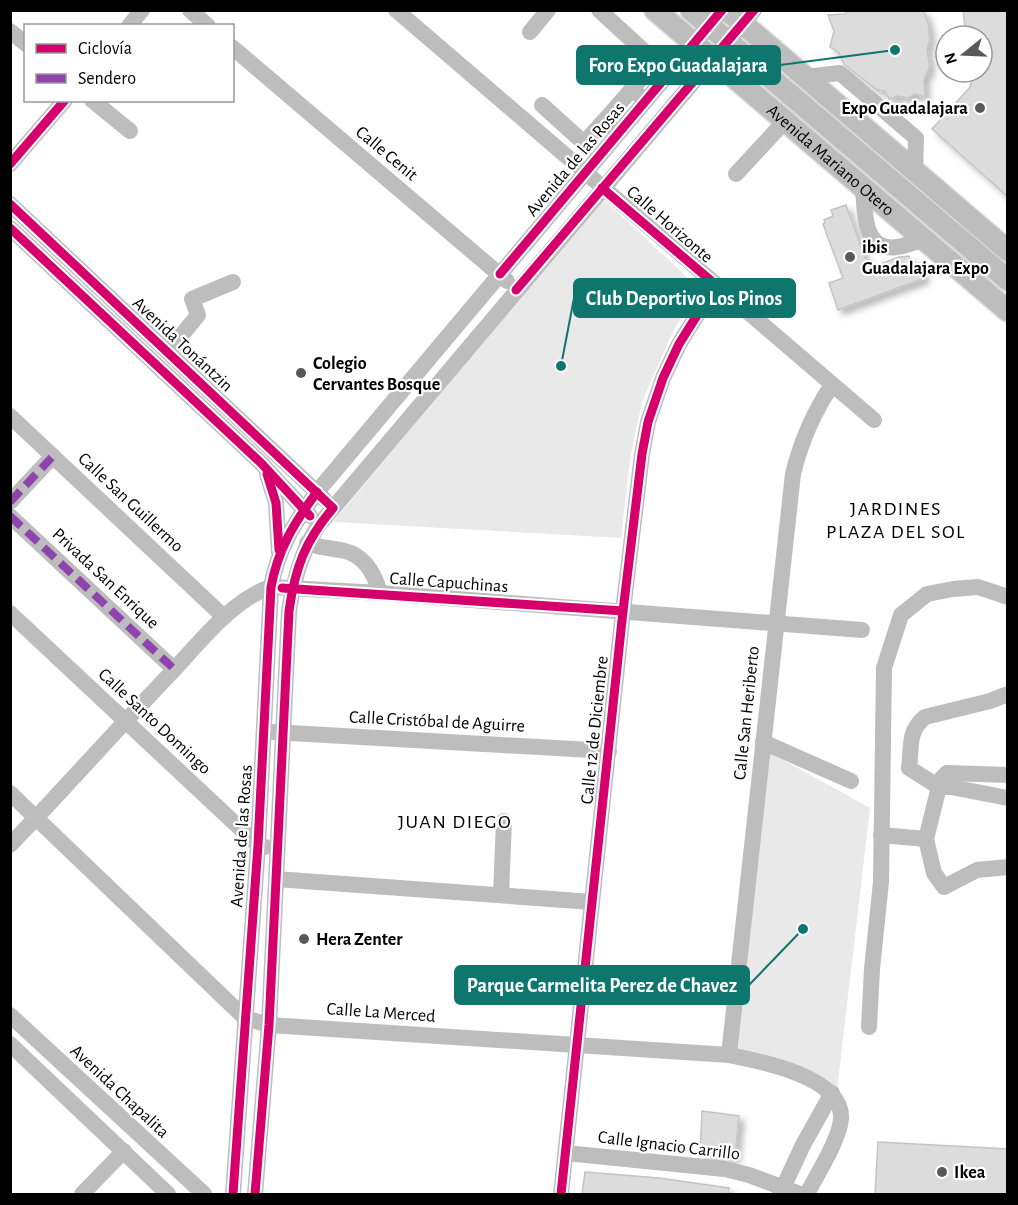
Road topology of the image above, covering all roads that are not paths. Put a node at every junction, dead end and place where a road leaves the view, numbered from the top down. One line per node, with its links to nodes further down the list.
1 (142, 10): 10 (street)
2 (190, 10): 11 (street)
3 (396, 10): 31 (street, Calle Horizonte)
4 (548, 10): 13 (street)
5 (598, 10): 19 (street)
6 (655, 10): 16 (main road, Avenida Mariano Otero)
7 (691, 10): 9 (main road, Avenida Mariano Otero)
8 (741, 15): 14 (street, Avenida de las Rosas); 38 (main road)
9 (716, 18): 14 (main road, Avenida Mariano Otero); 16 (street, Avenida de las Rosas)
10 (131, 24)
11 (206, 24)
12 (10, 31): 15 (street)
13 (530, 32)
14 (727, 41): 18 (street, Avenida de las Rosas); 40 (main road, Avenida Mariano Otero)
15 (24, 42)
16 (695, 44): 18 (main road, Avenida Mariano Otero); 20 (street, Avenida de las Rosas)
17 (234, 49): 39 (street, Calle Cenit)
18 (712, 58): 27 (main road, Avenida Mariano Otero); 34 (street, Avenida de las Rosas)
19 (656, 62): 20 (street); 21 (street)
20 (669, 74): 24 (street, Avenida de las Rosas)
21 (632, 89): 24 (street); 26 (street)
22 (63, 102): 30 (street)
23 (94, 102): 28 (street)
24 (646, 102): 29 (street, Avenida de las Rosas)
25 (542, 105): 26 (street)
26 (604, 121): 29 (street)
27 (785, 121): 32 (street); 33 (main road, Avenida Mariano Otero)
28 (130, 131)
29 (619, 134): 31 (street, Avenida de las Rosas)
30 (10, 164)
31 (585, 173): 34 (street, Calle Horizonte); 39 (street, Avenida de las Rosas)
32 (736, 174)
33 (863, 187): 37 (main road, Avenida Mariano Otero); 37 (street)
34 (602, 188): 42 (street, Calle Horizonte); 43 (street, Avenida de las Rosas)
35 (10, 204): 45 (street, Avenida Tonántzin)
36 (10, 228): 50 (street, Avenida Tonántzin)
37 (924, 239): 44 (main road, Avenida Mariano Otero)
38 (1004, 244)
39 (500, 274): 43 (street, Calle Cenit); 51 (street, Avenida de las Rosas)
40 (1008, 280)
41 (232, 282): 45 (street)
42 (716, 285): 46 (street, Calle Horizonte); 63 (street, Calle 12 de Diciembre)
43 (516, 290): 53 (street, Avenida de las Rosas)
44 (1008, 311)
45 (168, 352): 51 (street, Avenida Tonántzin)
46 (832, 385): 48 (street, Calle Horizonte); 66 (street, Calle San Heriberto)
47 (10, 416): 49 (street, Calle San Guillermo)
48 (874, 420)
49 (53, 456): 52 (street); 65 (street, Calle San Guillermo)
50 (261, 463): 54 (street, Avenida Tonántzin); 58 (street)
51 (317, 492): 53 (street, Avenida Tonántzin); 54 (street, Avenida de las Rosas)
52 (10, 502)
53 (333, 508): 56 (street, Avenida de las Rosas)
54 (304, 509): 56 (street, Avenida Tonántzin); 58 (street, Avenida de las Rosas)
55 (10, 516): 68 (street, Privada San Enrique)
56 (318, 526): 57 (street, Avenida de las Rosas)
57 (307, 543): 60 (street, Avenida de las Rosas); 61 (street)
58 (279, 554): 59 (street, Avenida de las Rosas)
59 (271, 587): 60 (street, Calle Capuchinas); 65 (street); 71 (street, Avenida de las Rosas)
60 (292, 588): 61 (street, Calle Capuchinas); 72 (street, Avenida de las Rosas)
61 (380, 593): 63 (street, Calle Capuchinas)
62 (1008, 597): 82 (street)
63 (623, 611): 66 (street, Calle Capuchinas); 74 (street, Calle 12 de Diciembre)
64 (10, 613): 70 (street, Calle Santo Domingo)
65 (224, 617): 68 (street)
66 (776, 622): 67 (street, Calle Capuchinas); 73 (street, Calle San Heriberto)
67 (862, 630)
68 (174, 669): 70 (street)
69 (1008, 694): 77 (street)
70 (126, 720): 80 (street); 85 (street, Calle Santo Domingo)
71 (264, 732): 72 (street, Calle Cristóbal de Aguirre); 85 (street, Avenida de las Rosas)
72 (284, 732): 74 (street, Calle Cristóbal de Aguirre); 86 (street, Avenida de las Rosas)
73 (763, 742): 76 (street); 97 (street, Calle San Heriberto)
74 (609, 751): 90 (street, Calle 12 de Diciembre)
75 (1008, 774): 77 (street)
76 (851, 781)
77 (939, 787): 79 (street); 83 (street)
78 (10, 793): 80 (street, Calle La Merced)
79 (1008, 798)
80 (37, 818): 84 (street); 92 (street, Calle La Merced)
81 (504, 821): 89 (street)
82 (881, 835): 83 (street); 94 (street)
83 (926, 839): 87 (street)
84 (10, 845)
85 (258, 845): 86 (street); 92 (street, Avenida de las Rosas)
86 (278, 849): 88 (street, Avenida de las Rosas)
87 (1008, 867)
88 (276, 879): 89 (street); 93 (street, Avenida de las Rosas)
89 (501, 895): 90 (street)
90 (592, 902): 96 (street, Calle 12 de Diciembre)
91 (10, 1015): 98 (street, Avenida Chapalita)
92 (245, 1018): 93 (street, Calle La Merced); 107 (street, Avenida de las Rosas)
93 (268, 1024): 96 (street, Calle La Merced); 108 (street, Avenida de las Rosas)
94 (869, 1027)
95 (10, 1044): 100 (street)
96 (577, 1044): 97 (street, Calle La Merced); 102 (street, Calle 12 de Diciembre)
97 (729, 1055): 99 (street, Calle La Merced)
98 (86, 1084): 100 (street); 106 (street, Avenida Chapalita)
99 (832, 1094): 103 (street); 111 (street)
100 (71, 1100): 101 (street)
101 (124, 1151): 104 (street); 105 (street)
102 (566, 1154): 103 (street, Calle Ignacio Carrillo); 109 (street, Calle 12 de Diciembre)
103 (782, 1191): 110 (street, Calle Ignacio Carrillo)
104 (82, 1194)
105 (168, 1194)
106 (204, 1194)
107 (233, 1194)
108 (255, 1194)
109 (561, 1194)
110 (800, 1194)
111 (807, 1194)

